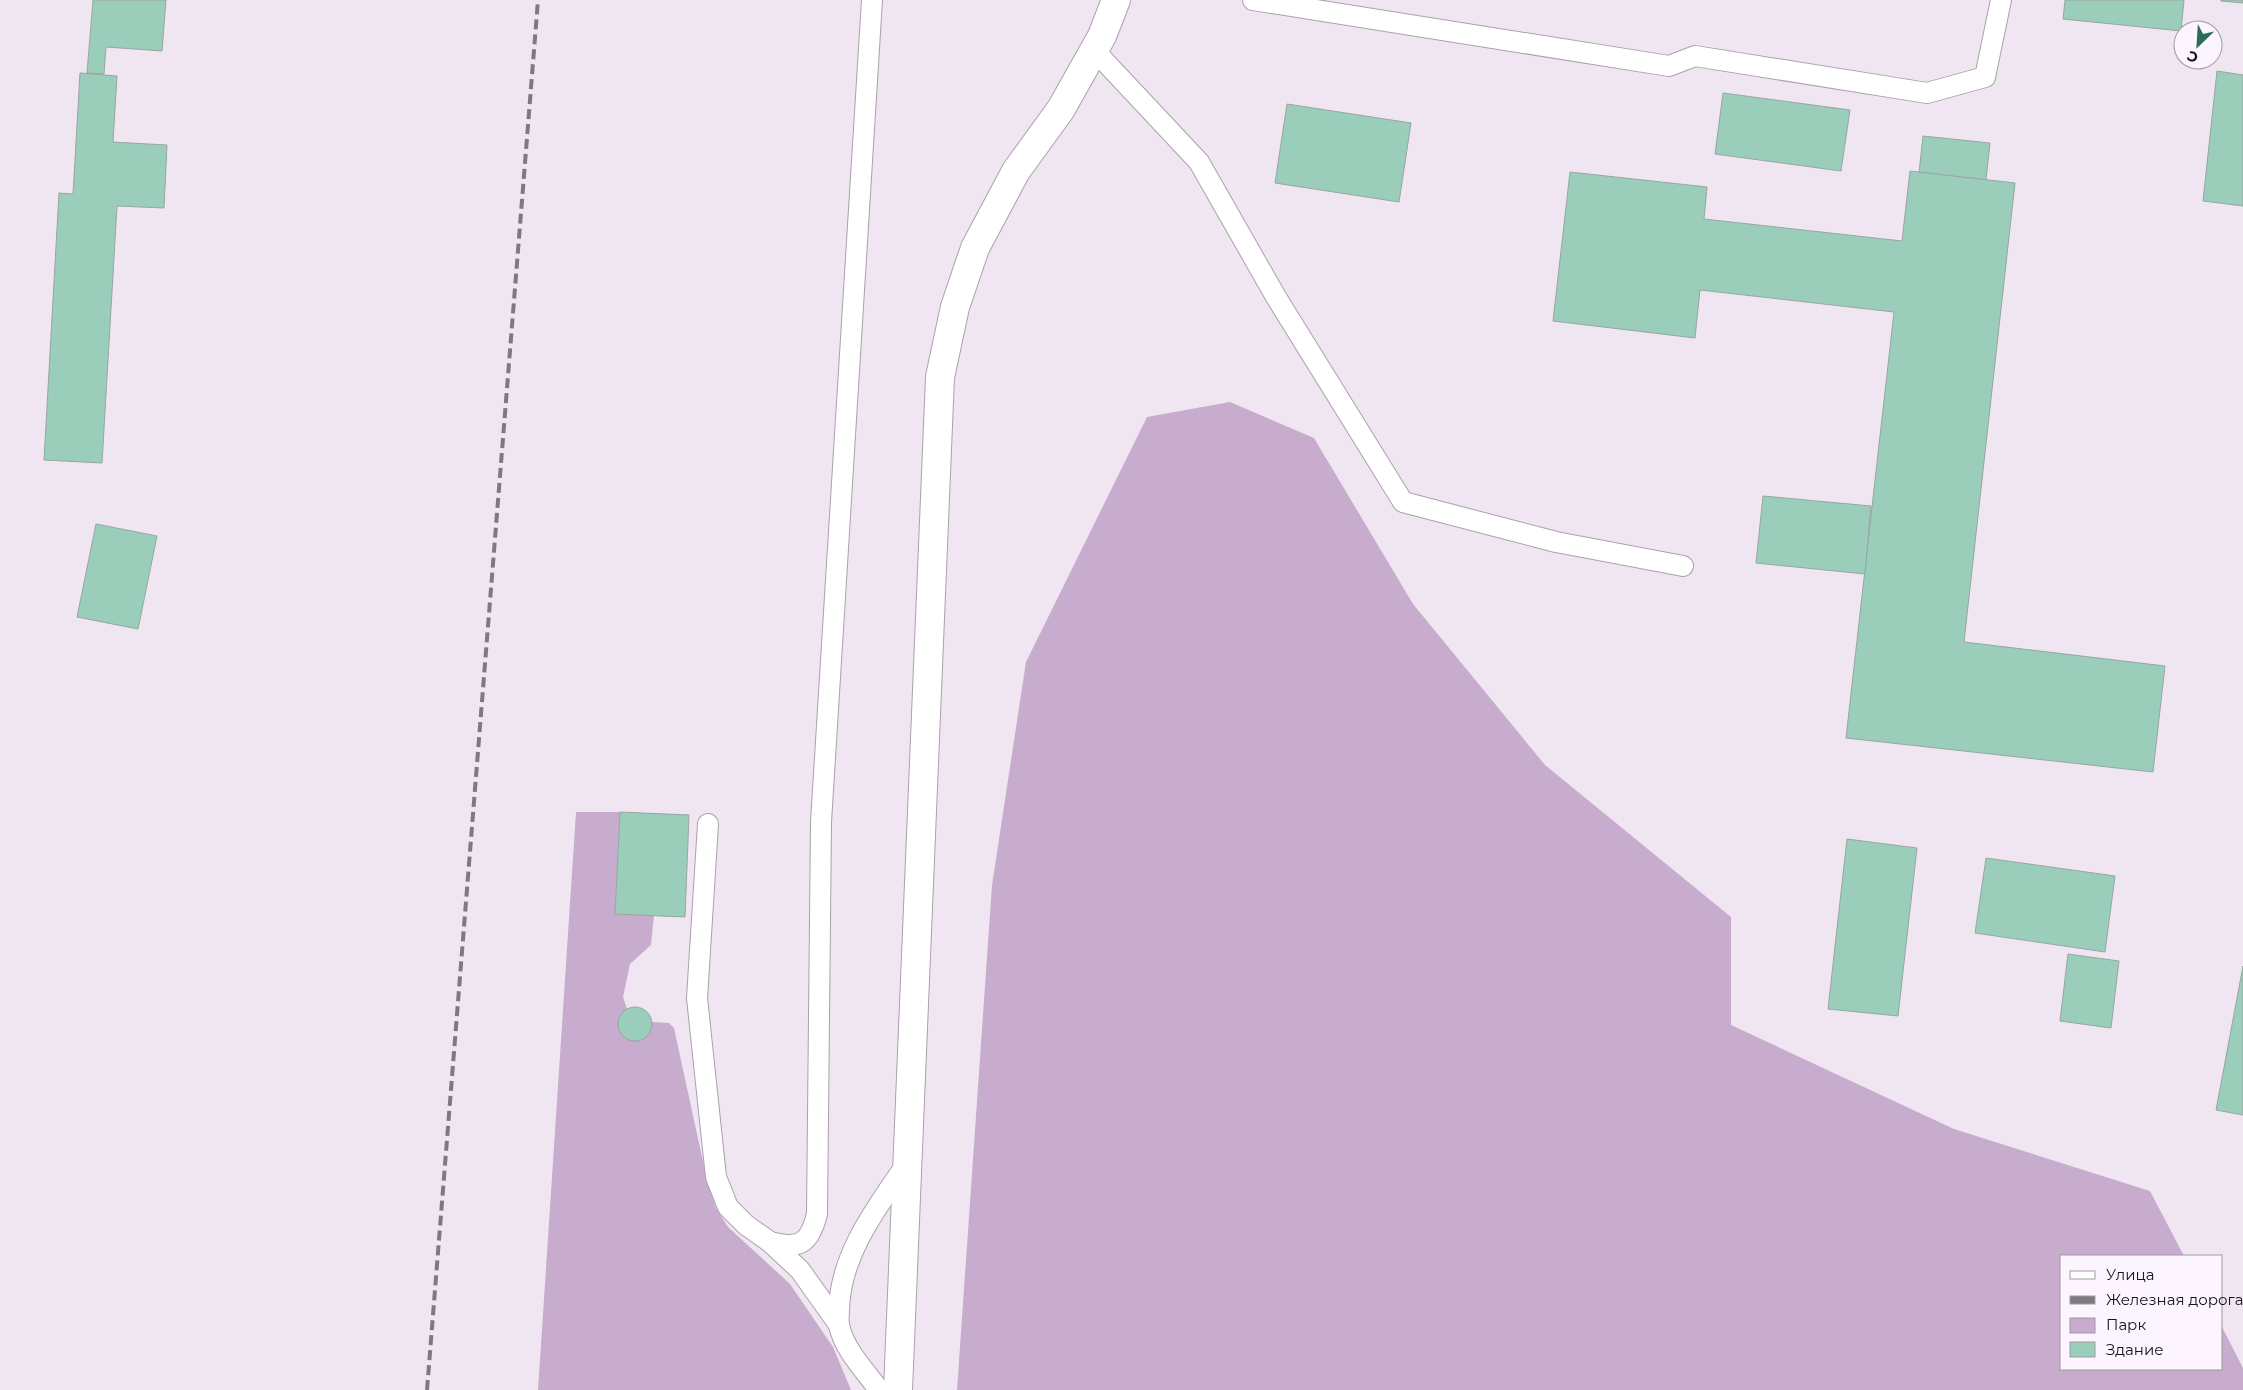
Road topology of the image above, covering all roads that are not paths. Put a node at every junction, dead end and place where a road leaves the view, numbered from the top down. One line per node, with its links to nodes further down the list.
1 (872, 0): 9 (lane)
2 (1116, 0): 5 (street)
3 (1253, 0): 4 (lane)
4 (2001, 0)
5 (1094, 50): 6 (lane); 8 (street)
6 (1683, 566)
7 (708, 824): 9 (lane)
8 (908, 1162): 10 (lane); 12 (street)
9 (770, 1242): 10 (lane)
10 (839, 1325): 11 (lane)
11 (879, 1390)
12 (898, 1390)

